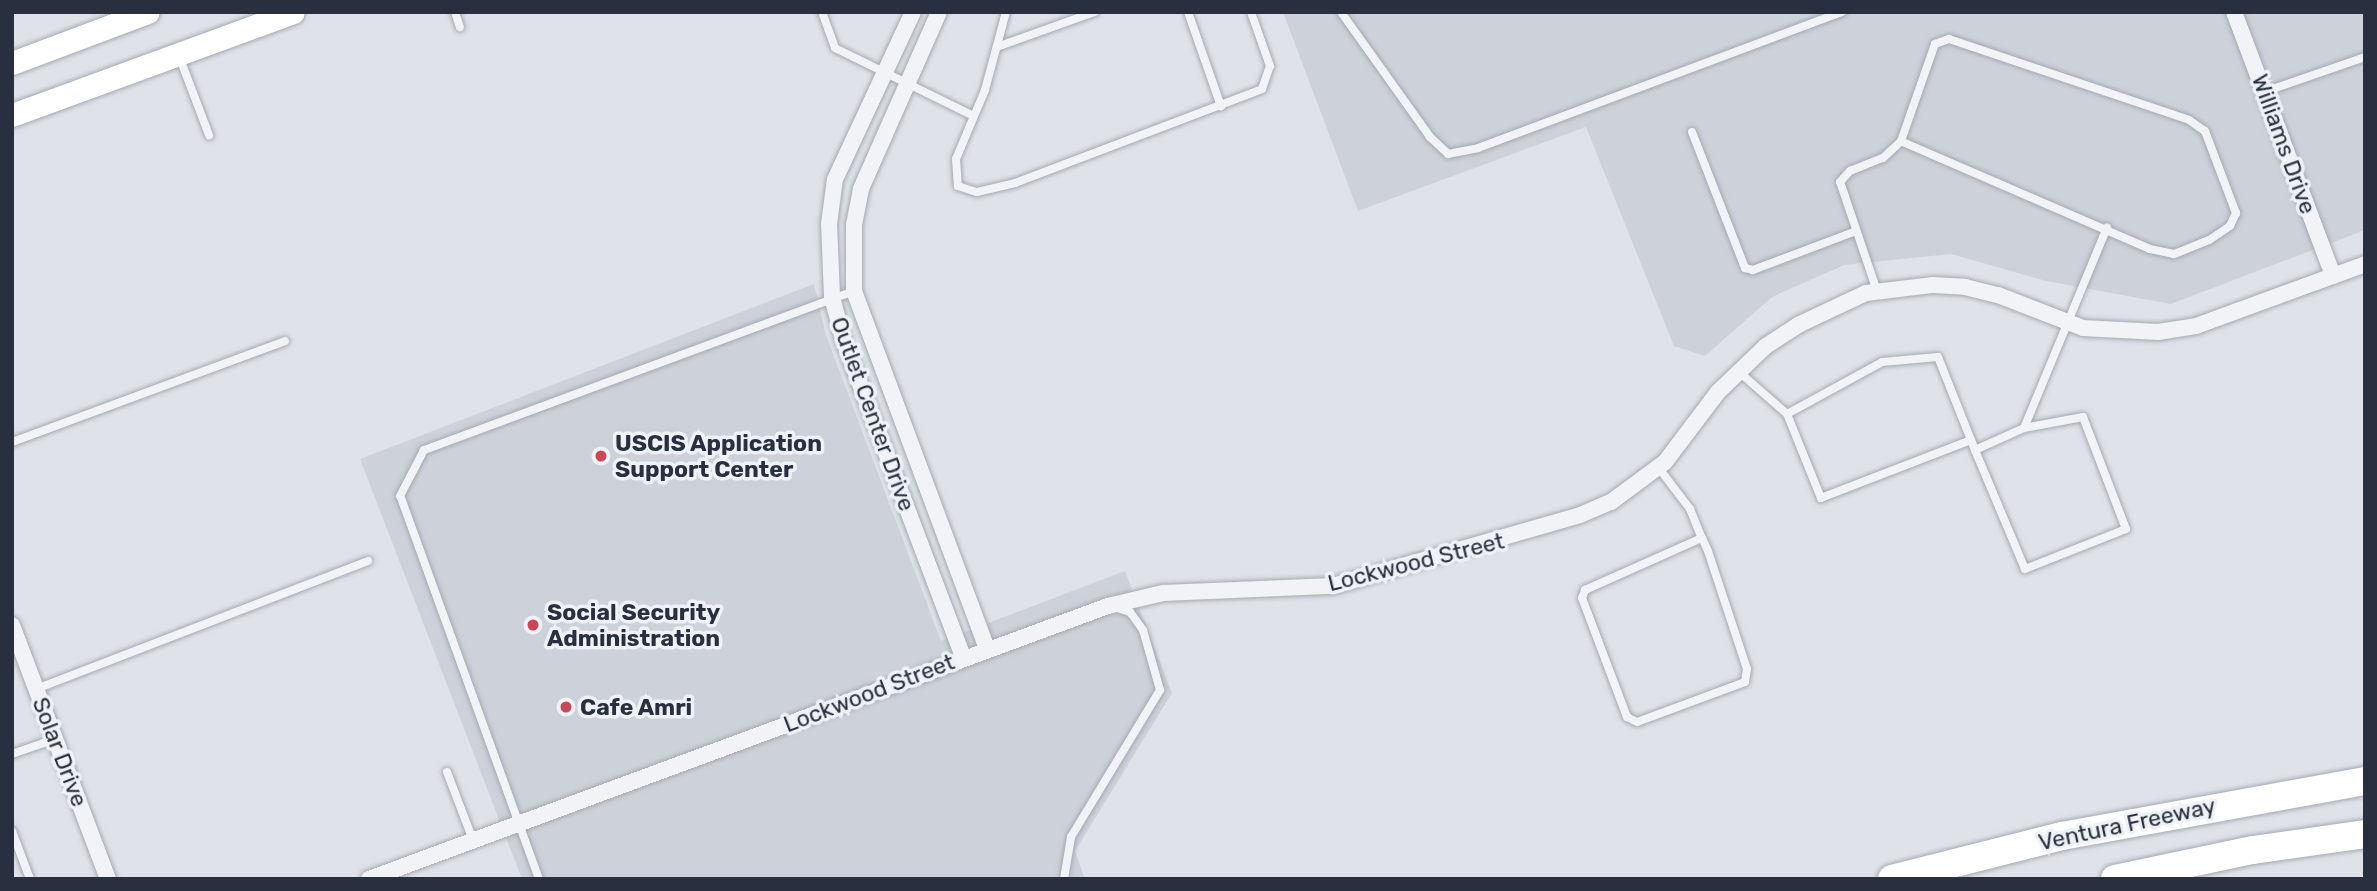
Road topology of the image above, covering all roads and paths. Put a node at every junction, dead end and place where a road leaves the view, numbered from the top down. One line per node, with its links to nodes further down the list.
1 (148, 12): 18 (main road)
2 (293, 12): 16 (main road)
3 (455, 12): 14 (lane)
4 (822, 12): 19 (lane)
5 (913, 12): 19 (street, Outlet Center Drive)
6 (939, 12): 20 (street, Outlet Center Drive)
7 (1006, 12): 15 (lane)
8 (1095, 12): 15 (lane)
9 (1188, 12): 22 (lane)
10 (1251, 12): 22 (lane)
11 (1341, 12): 12 (lane)
12 (1842, 12)
13 (2234, 12): 21 (street, Williams Drive)
14 (460, 27)
15 (997, 47): 24 (lane)
16 (178, 54): 23 (main road); 26 (lane)
17 (2365, 57): 21 (lane)
18 (12, 63)
19 (888, 70): 20 (lane); 34 (street, Outlet Center Drive)
20 (907, 82): 24 (lane); 32 (street, Outlet Center Drive)
21 (2264, 92): 31 (street, Williams Drive)
22 (1221, 106): 24 (lane)
23 (12, 115)
24 (972, 115)
25 (1692, 132): 29 (lane)
26 (209, 135)
27 (1901, 141): 28 (lane); 28 (lane); 29 (lane)
28 (2107, 228): 35 (lane)
29 (1856, 231): 33 (lane)
30 (2365, 264): 31 (street, Lockwood Street)
31 (2333, 276): 35 (street, Lockwood Street)
32 (854, 290): 34 (lane); 48 (street, Outlet Center Drive)
33 (1877, 291): 35 (street, Lockwood Street); 37 (street, Lockwood Street)
34 (832, 298): 49 (street, Outlet Center Drive); 55 (lane)
35 (2069, 323): 39 (lane)
36 (285, 341): 41 (lane)
37 (1738, 371): 38 (lane); 43 (street, Lockwood Street)
38 (1787, 414): 40 (lane); 40 (lane)
39 (2024, 428): 42 (lane); 42 (lane)
40 (1971, 440): 42 (lane)
41 (12, 442)
42 (1975, 450)
43 (1658, 467): 44 (lane); 46 (street, Lockwood Street)
44 (1702, 538): 44 (lane)
45 (368, 561): 50 (lane)
46 (1108, 606): 48 (street, Lockwood Street); 64 (lane)
47 (12, 625): 50 (street, Solar Drive)
48 (987, 648): 49 (street, Lockwood Street)
49 (963, 657): 55 (street, Lockwood Street)
50 (36, 689): 51 (street, Solar Drive)
51 (55, 739): 52 (lane); 60 (street, Solar Drive)
52 (12, 754)
53 (447, 772): 58 (lane)
54 (2365, 780): 65 (highway, Ventura Freeway)
55 (518, 824): 58 (street, Lockwood Street); 63 (lane)
56 (12, 831): 61 (lane)
57 (2365, 834): 66 (highway)
58 (473, 841): 59 (street, Lockwood Street)
59 (396, 874): 62 (street, Lockwood Street)
60 (105, 878)
61 (30, 879)
62 (369, 879)
63 (539, 879)
64 (1064, 879)
65 (1892, 879)
66 (2115, 879)

